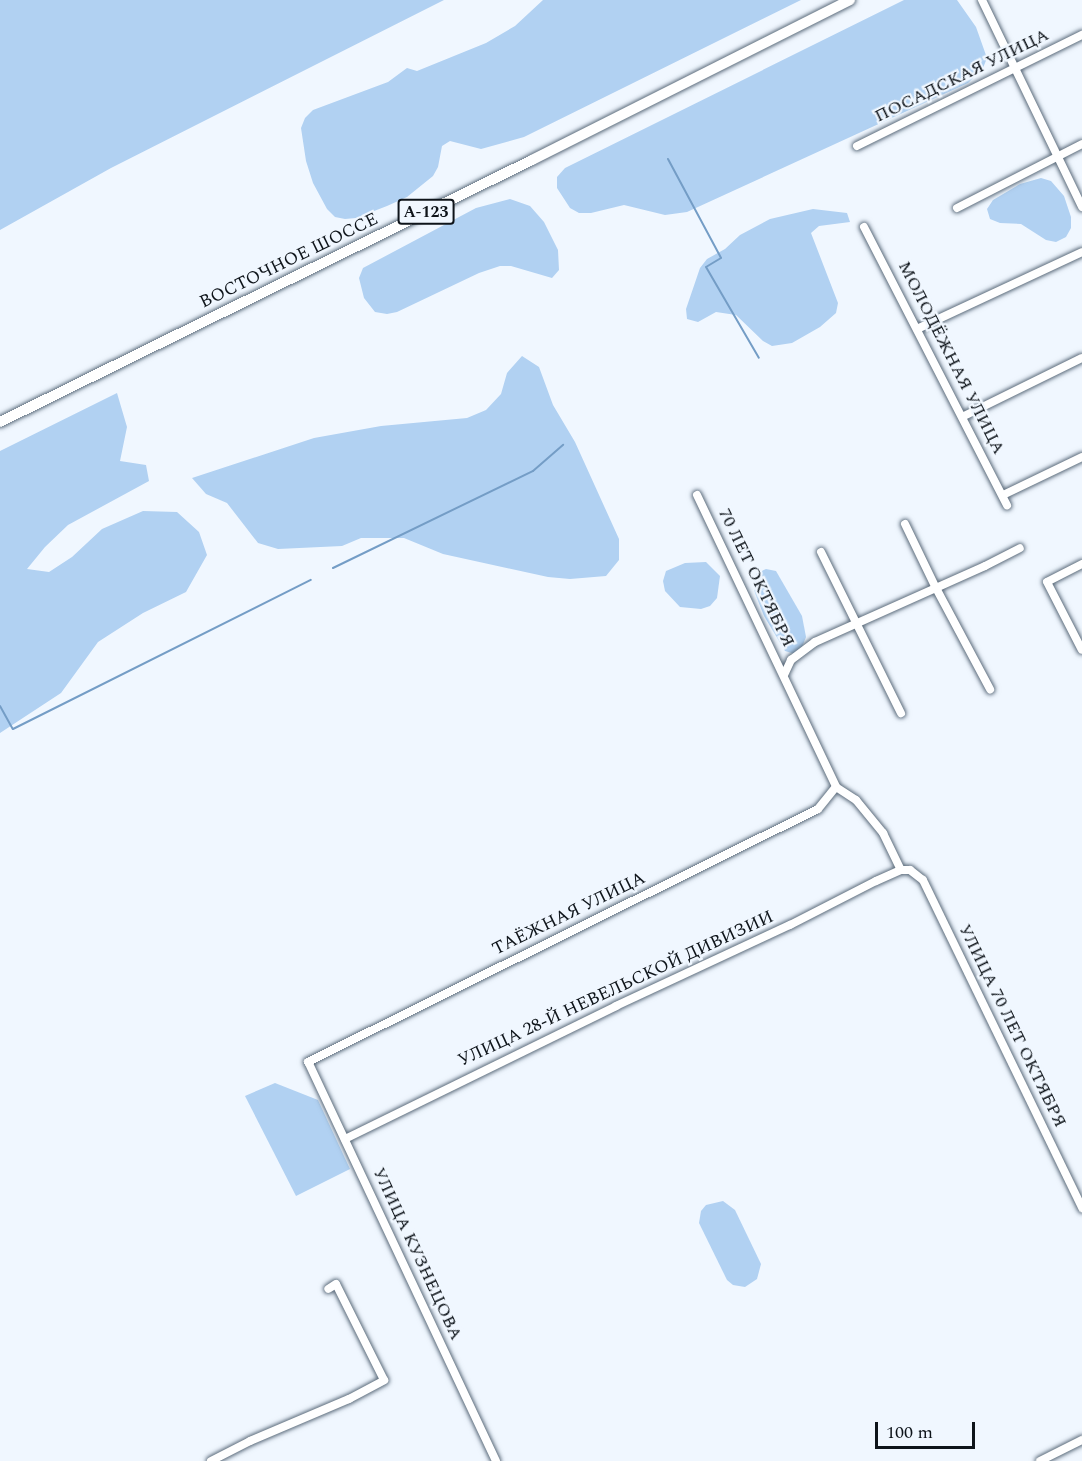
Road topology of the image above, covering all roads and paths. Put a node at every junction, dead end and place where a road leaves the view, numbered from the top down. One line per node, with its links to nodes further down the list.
1 (850, 0): 15 (main road, ВОСТОЧНОЕ ШОССЕ / А-123)
2 (982, 0): 4 (street)
3 (1082, 35): 4 (street, ПОСАДСКАЯ УЛИЦА)
4 (1015, 69): 6 (street, ПОСАДСКАЯ УЛИЦА); 7 (street)
5 (1082, 144): 7 (street)
6 (857, 146)
7 (1056, 156): 8 (street); 9 (street)
8 (1082, 207)
9 (957, 208)
10 (864, 227): 12 (street, МОЛОДЁЖНАЯ УЛИЦА)
11 (1082, 252): 12 (street)
12 (917, 329): 14 (street, МОЛОДЁЖНАЯ УЛИЦА)
13 (1082, 358): 14 (street)
14 (964, 416): 18 (street, МОЛОДЁЖНАЯ УЛИЦА)
15 (0, 422)
16 (1082, 457): 18 (street)
17 (698, 495): 27 (street, 70 ЛЕТ ОКТЯБРЯ)
18 (1003, 495): 19 (street, МОЛОДЁЖНАЯ УЛИЦА)
19 (1007, 505)
20 (905, 524): 24 (street)
21 (1020, 548): 24 (street)
22 (821, 552): 25 (street)
23 (1082, 564): 26 (street)
24 (936, 588): 25 (street); 28 (street)
25 (856, 625): 27 (street); 29 (street)
26 (1082, 650)
27 (784, 675): 30 (street, 70 ЛЕТ ОКТЯБРЯ)
28 (990, 689)
29 (901, 713)
30 (836, 787): 31 (street); 32 (street, ТАЁЖНАЯ УЛИЦА)
31 (901, 870): 33 (street, УЛИЦА 28-Й НЕВЕЛЬСКОЙ ДИВИЗИИ); 34 (street, УЛИЦА 70 ЛЕТ ОКТЯБРЯ)
32 (308, 1062): 33 (street, УЛИЦА КУЗНЕЦОВА)
33 (345, 1139): 38 (street, УЛИЦА КУЗНЕЦОВА)
34 (1082, 1208)
35 (328, 1289): 37 (street)
36 (1082, 1440): 39 (street)
37 (211, 1461)
38 (496, 1461)
39 (1040, 1461)

